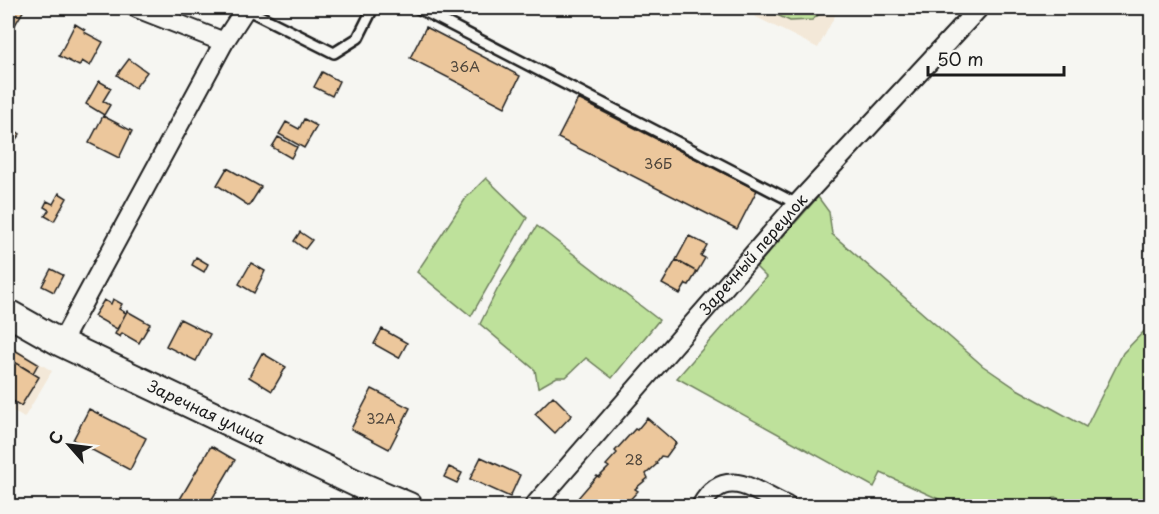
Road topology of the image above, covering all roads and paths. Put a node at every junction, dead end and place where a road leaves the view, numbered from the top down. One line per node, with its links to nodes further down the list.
1 (137, 8): 6 (street)
2 (245, 8): 3 (lane); 6 (street)
3 (373, 8)
4 (418, 8): 7 (lane)
5 (979, 8): 7 (street, Заречный переулок)
6 (224, 42): 9 (street)
7 (797, 204): 11 (street, Заречный переулок)
8 (8, 313): 9 (main road, Заречная улица)
9 (61, 342): 10 (main road, Заречная улица)
10 (409, 507)
11 (534, 507)
12 (701, 507): 13 (street)
13 (787, 507)

